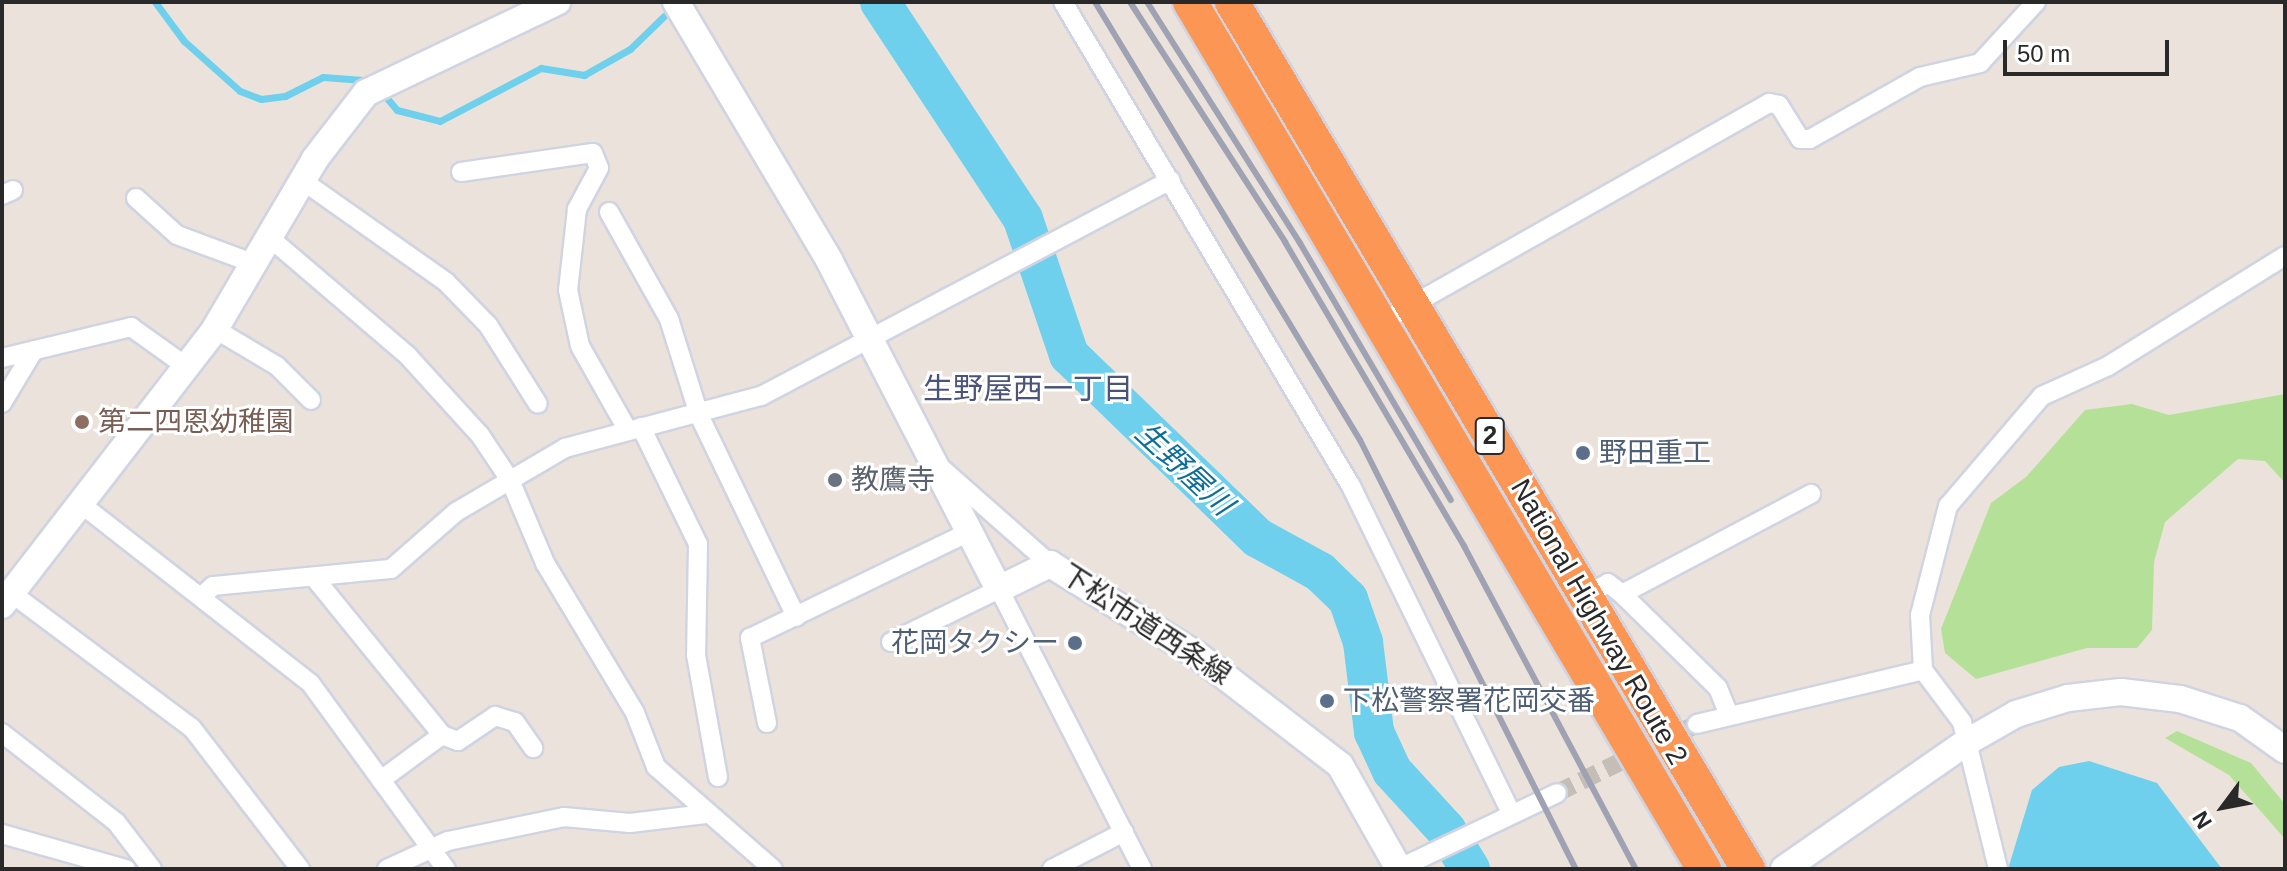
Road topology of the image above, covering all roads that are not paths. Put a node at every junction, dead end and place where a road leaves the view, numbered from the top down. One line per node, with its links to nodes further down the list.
1 (557, 2): 9 (street)
2 (676, 2): 18 (street)
3 (1063, 2): 8 (street)
4 (1190, 2): 16 (highway, National Highway Route 2 / 2)
5 (1232, 2): 15 (highway, National Highway Route 2 / 2)
6 (2036, 2): 15 (street)
7 (461, 172): 26 (street)
8 (1171, 180): 18 (street); 53 (street)
9 (303, 181): 12 (street); 24 (street)
10 (136, 198): 14 (street)
11 (609, 212): 25 (street)
12 (270, 238): 14 (street); 28 (street)
13 (2285, 256): 41 (street)
14 (255, 264): 17 (street)
15 (1413, 305): 16 (street); 37 (highway, National Highway Route 2 / 2)
16 (1382, 322): 66 (highway, National Highway Route 2 / 2)
17 (215, 329): 21 (street); 22 (street)
18 (871, 339): 25 (street); 27 (street)
19 (34, 350): 20 (street); 21 (street); 23 (street)
20 (2, 358)
21 (187, 367): 30 (street)
22 (311, 400)
23 (2, 403)
24 (538, 404)
25 (699, 415): 26 (street); 39 (street)
26 (634, 428): 28 (street); 50 (street)
27 (933, 461): 31 (street); 32 (street)
28 (510, 480): 33 (street); 54 (street)
29 (1811, 494): 35 (street)
30 (81, 504): 36 (street); 38 (street)
31 (971, 531): 34 (street); 39 (street)
32 (1050, 564): 34 (street, 下松市道西条線); 65 (street, 下松市道西条線)
33 (317, 581): 36 (street); 46 (street)
34 (999, 589): 40 (street); 55 (street)
35 (1622, 594): 37 (street); 42 (street)
36 (202, 596): 51 (street)
37 (1584, 596): 67 (highway, National Highway Route 2 / 2)
38 (6, 599): 59 (street)
39 (796, 617): 43 (street)
40 (891, 642)
41 (1923, 670): 42 (street); 47 (street)
42 (1729, 715): 44 (street)
43 (767, 723)
44 (1697, 724)
45 (2, 733): 58 (street)
46 (442, 735): 48 (street); 51 (street)
47 (1967, 742): 49 (street); 68 (street); 69 (street)
48 (533, 748)
49 (2285, 750)
50 (718, 777)
51 (381, 780): 57 (street)
52 (1557, 793): 53 (street)
53 (1511, 813): 65 (street)
54 (705, 814): 57 (street); 62 (street)
55 (1124, 832): 63 (street); 64 (street)
56 (2, 834): 58 (street)
57 (429, 848): 60 (street); 61 (street)
58 (138, 867)
59 (300, 869)
60 (387, 869)
61 (446, 869)
62 (773, 869)
63 (1052, 869)
64 (1142, 869)
65 (1399, 869)
66 (1704, 869)
67 (1748, 869)
68 (1784, 869)
69 (1998, 869)

